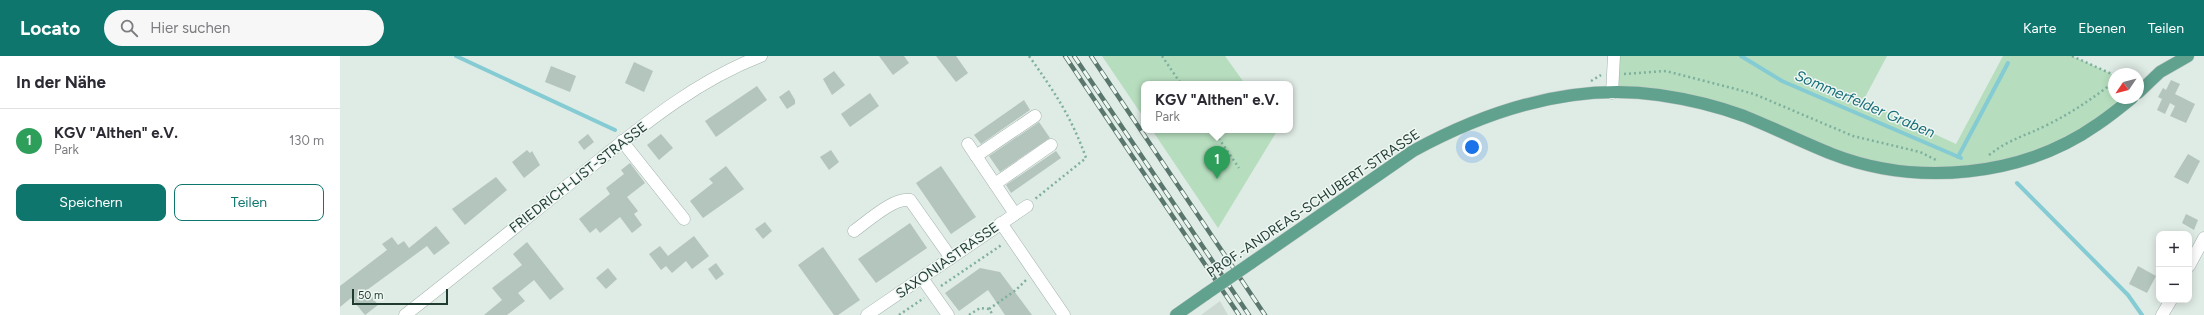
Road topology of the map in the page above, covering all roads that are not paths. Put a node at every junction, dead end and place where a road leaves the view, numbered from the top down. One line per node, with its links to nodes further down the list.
1 (761, 56): 8 (street, FRIEDRICH-LIST-STRASSE)
2 (1614, 56): 5 (street)
3 (2188, 56): 4 (main road)
4 (2144, 87)
5 (1612, 93): 6 (main road, PROF.-ANDREAS-SCHUBERT-STRASSE); 27 (main road, PROF.-ANDREAS-SCHUBERT-STRASSE, bridge)
6 (2124, 104)
7 (1035, 116): 11 (street)
8 (622, 141): 15 (street); 23 (street, FRIEDRICH-LIST-STRASSE)
9 (968, 144): 11 (street)
10 (1051, 145): 12 (street)
11 (976, 156): 12 (street)
12 (995, 184): 14 (street)
13 (1027, 206): 14 (street, SAXONIASTRASSE)
14 (1015, 214): 16 (street, SAXONIASTRASSE)
15 (684, 219)
16 (1001, 223): 19 (street, SAXONIASTRASSE); 26 (street)
17 (854, 231): 19 (street)
18 (2204, 238): 20 (street)
19 (951, 258): 21 (street, SAXONIASTRASSE)
20 (2192, 260)
21 (922, 278): 24 (street, SAXONIASTRASSE); 25 (street)
22 (2169, 303): 28 (street)
23 (405, 315)
24 (867, 315)
25 (948, 315)
26 (1064, 315)
27 (1176, 315)
28 (2162, 315)

